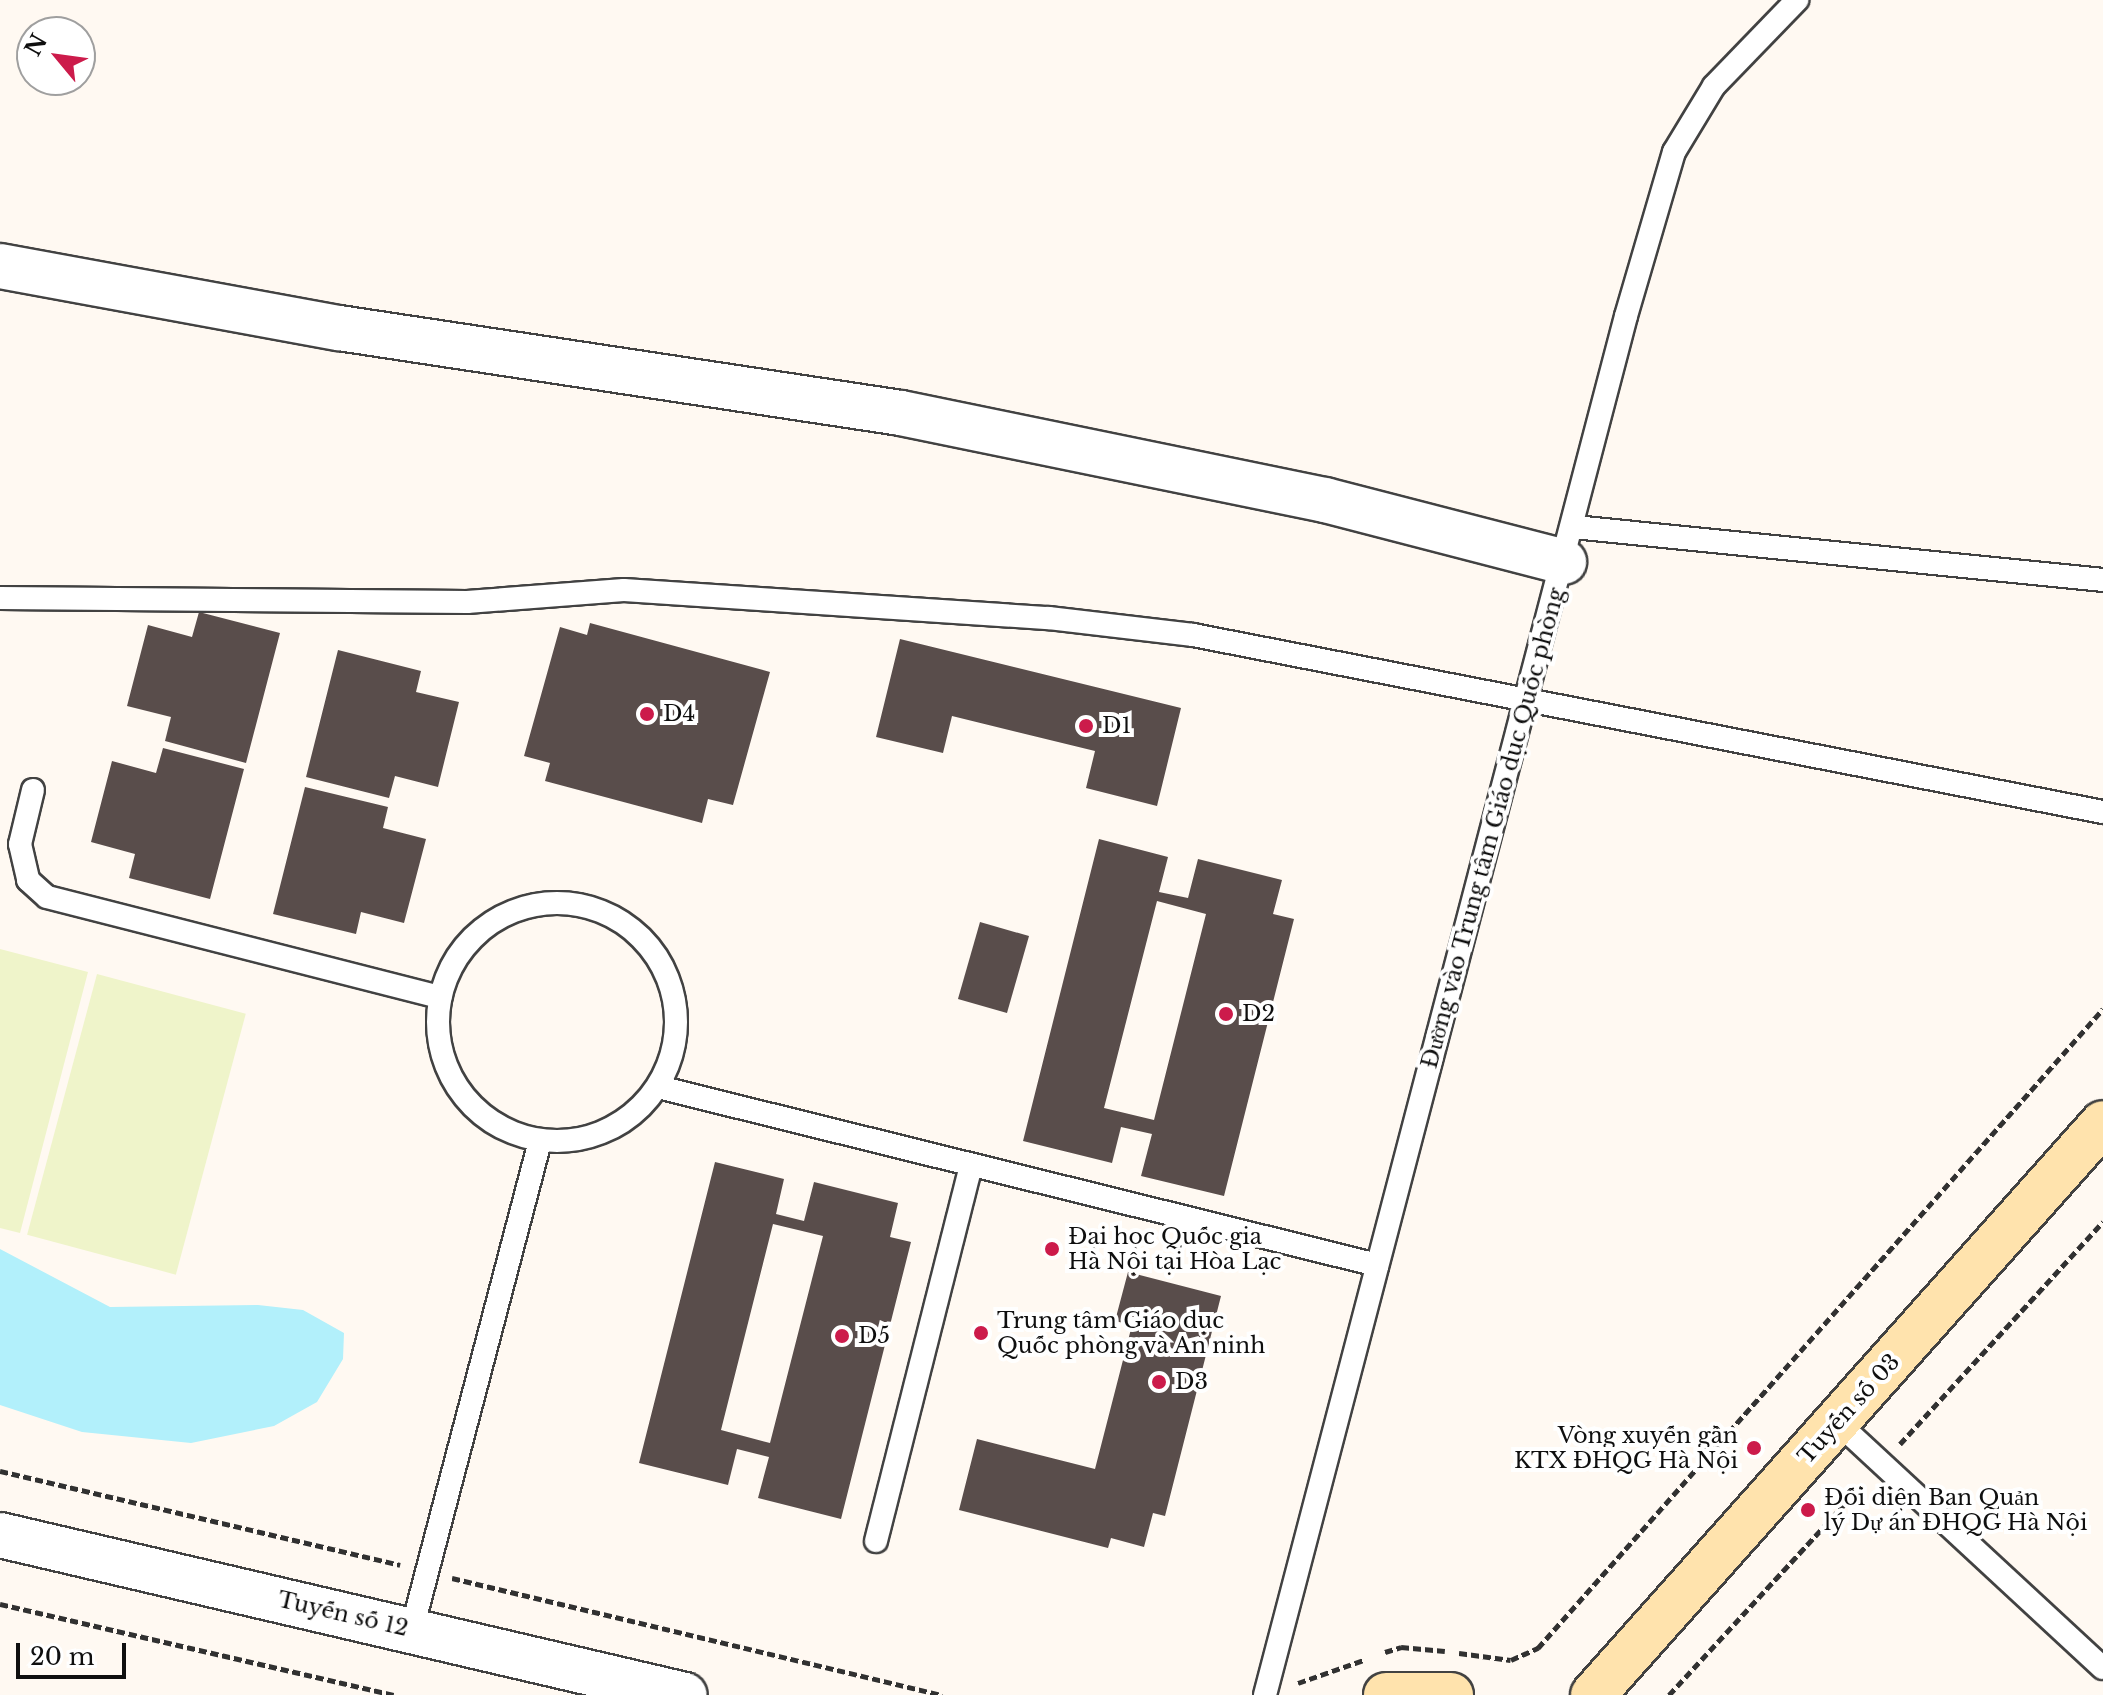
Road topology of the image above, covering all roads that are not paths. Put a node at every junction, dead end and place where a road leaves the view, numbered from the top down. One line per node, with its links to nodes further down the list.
1 (1797, 0): 3 (lane, Đường vào Trung tâm Giáo dục Quốc phòng)
2 (0, 266): 3 (street)
3 (1569, 544): 4 (lane); 6 (lane, Đường vào Trung tâm Giáo dục Quốc phòng)
4 (2103, 580)
5 (0, 598): 6 (lane)
6 (1527, 701): 8 (lane); 14 (lane, Đường vào Trung tâm Giáo dục Quốc phòng)
7 (33, 790): 9 (lane)
8 (2103, 812)
9 (440, 997): 10 (lane); 12 (lane)
10 (658, 1087): 12 (lane); 13 (lane)
11 (2103, 1123): 15 (street, Tuyến số 03)
12 (540, 1141): 18 (lane)
13 (971, 1166): 14 (lane); 17 (lane)
14 (1377, 1265): 21 (lane, Đường vào Trung tâm Giáo dục Quốc phòng)
15 (1837, 1422): 19 (lane); 24 (street, Tuyến số 03)
16 (0, 1535): 18 (street, Tuyến số 12)
17 (876, 1541)
18 (412, 1629): 20 (street, Tuyến số 12)
19 (2103, 1668)
20 (685, 1695)
21 (1265, 1695)
22 (1386, 1695): 23 (street)
23 (1451, 1695)
24 (1593, 1695)

